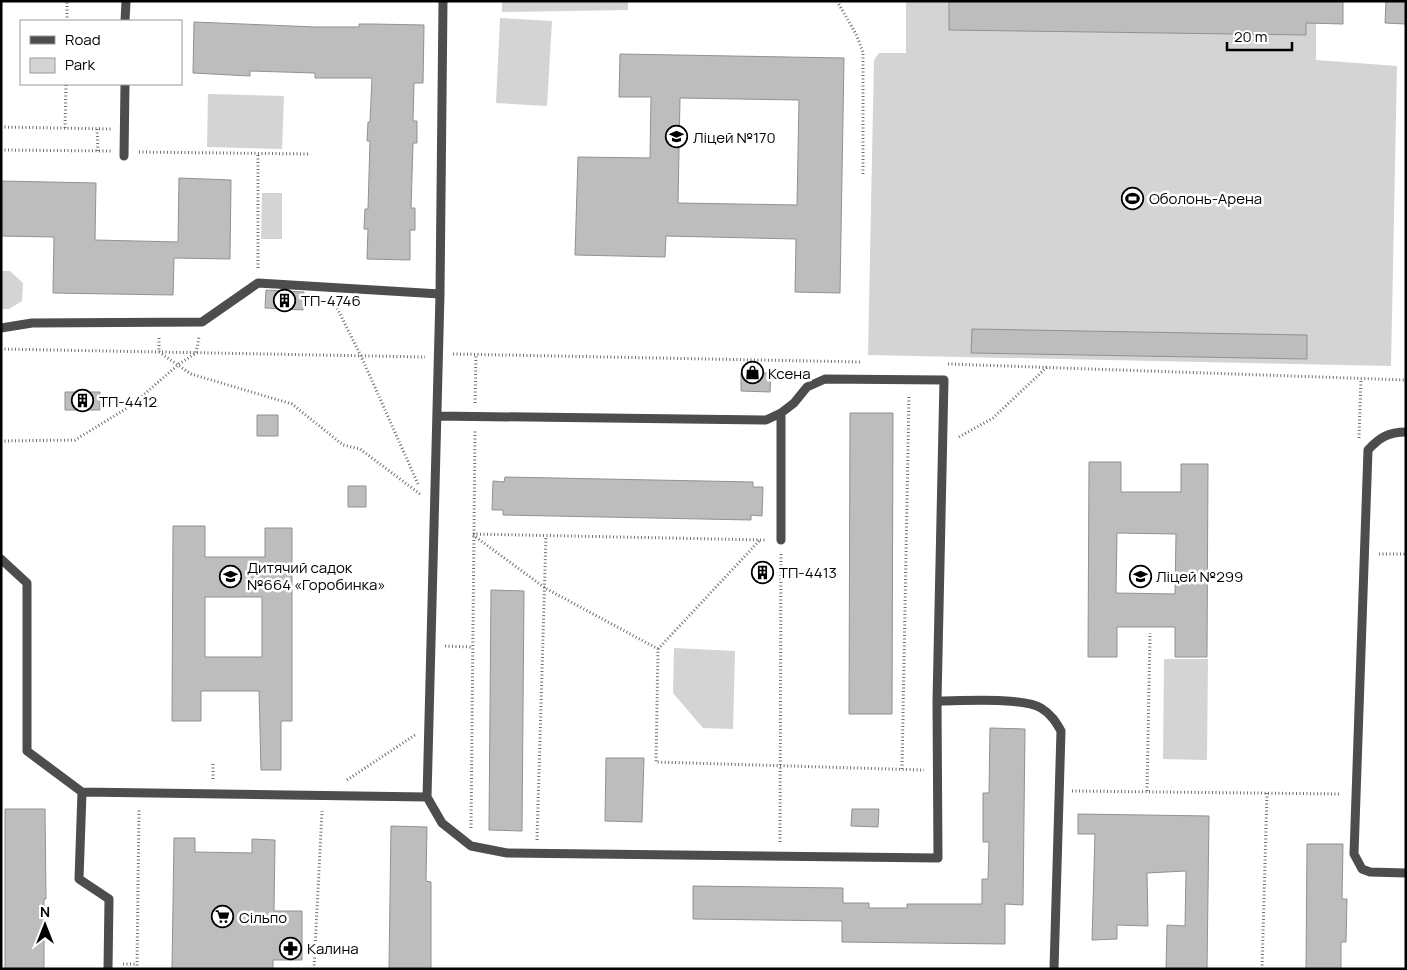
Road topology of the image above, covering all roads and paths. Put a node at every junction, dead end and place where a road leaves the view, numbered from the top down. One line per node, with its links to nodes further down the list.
1 (67, 1): 5 (path)
2 (126, 1): 6 (lane)
3 (443, 1): 22 (lane)
4 (837, 1): 19 (path)
5 (67, 20)
6 (125, 20)
7 (66, 85): 10 (path)
8 (125, 85): 12 (lane)
9 (1, 127): 10 (path)
10 (65, 128): 11 (path)
11 (97, 129): 12 (path); 14 (path)
12 (124, 129): 17 (lane)
13 (1, 150): 14 (path)
14 (98, 151): 17 (path)
15 (135, 152): 16 (path)
16 (258, 153): 18 (path); 20 (path)
17 (120, 154)
18 (310, 154)
19 (863, 175)
20 (258, 284): 21 (lane); 24 (lane)
21 (326, 287): 22 (lane); 31 (path)
22 (440, 294): 28 (lane)
23 (158, 322): 24 (lane); 25 (lane); 27 (path)
24 (202, 322): 29 (path)
25 (1, 328)
26 (1, 349): 27 (path)
27 (159, 352): 29 (path); 33 (path)
28 (439, 353): 30 (path); 31 (path); 39 (lane)
29 (196, 354): 31 (path); 33 (path)
30 (476, 354): 32 (path); 40 (path)
31 (361, 356): 33 (path)
32 (871, 362)
33 (179, 364): 42 (path)
34 (939, 364): 35 (path)
35 (1047, 367): 37 (path); 43 (path)
36 (909, 380): 38 (lane); 43 (lane); 57 (path)
37 (1406, 380)
38 (781, 413): 40 (lane); 47 (lane)
39 (437, 416): 40 (lane); 66 (lane)
40 (475, 417): 44 (path)
41 (1406, 432): 48 (lane)
42 (1, 441)
43 (943, 446): 54 (lane)
44 (473, 534): 45 (path); 51 (path); 67 (path)
45 (546, 536): 46 (path); 51 (path)
46 (760, 540): 47 (path); 53 (path)
47 (781, 540): 56 (path)
48 (1365, 554): 49 (path); 64 (lane)
49 (1406, 554)
50 (1, 559): 60 (lane)
51 (545, 588): 53 (path); 68 (path)
52 (1150, 633): 62 (path)
53 (658, 649): 56 (path)
54 (937, 701): 58 (lane); 59 (lane)
55 (419, 732): 65 (path)
56 (780, 766): 57 (path); 69 (path)
57 (902, 769): 58 (path)
58 (937, 770): 69 (lane)
59 (1059, 790): 62 (path); 74 (lane)
60 (82, 792): 61 (lane); 71 (lane)
61 (139, 792): 65 (lane); 72 (path)
62 (1147, 792): 63 (path)
63 (1267, 793): 64 (path); 75 (path)
64 (1355, 794): 70 (lane)
65 (323, 796): 66 (lane); 73 (path)
66 (427, 797): 67 (lane)
67 (471, 846): 68 (lane)
68 (537, 853): 69 (lane)
69 (780, 855)
70 (1406, 873)
71 (108, 969)
72 (137, 969)
73 (314, 969)
74 (1054, 969)
75 (1262, 969)

